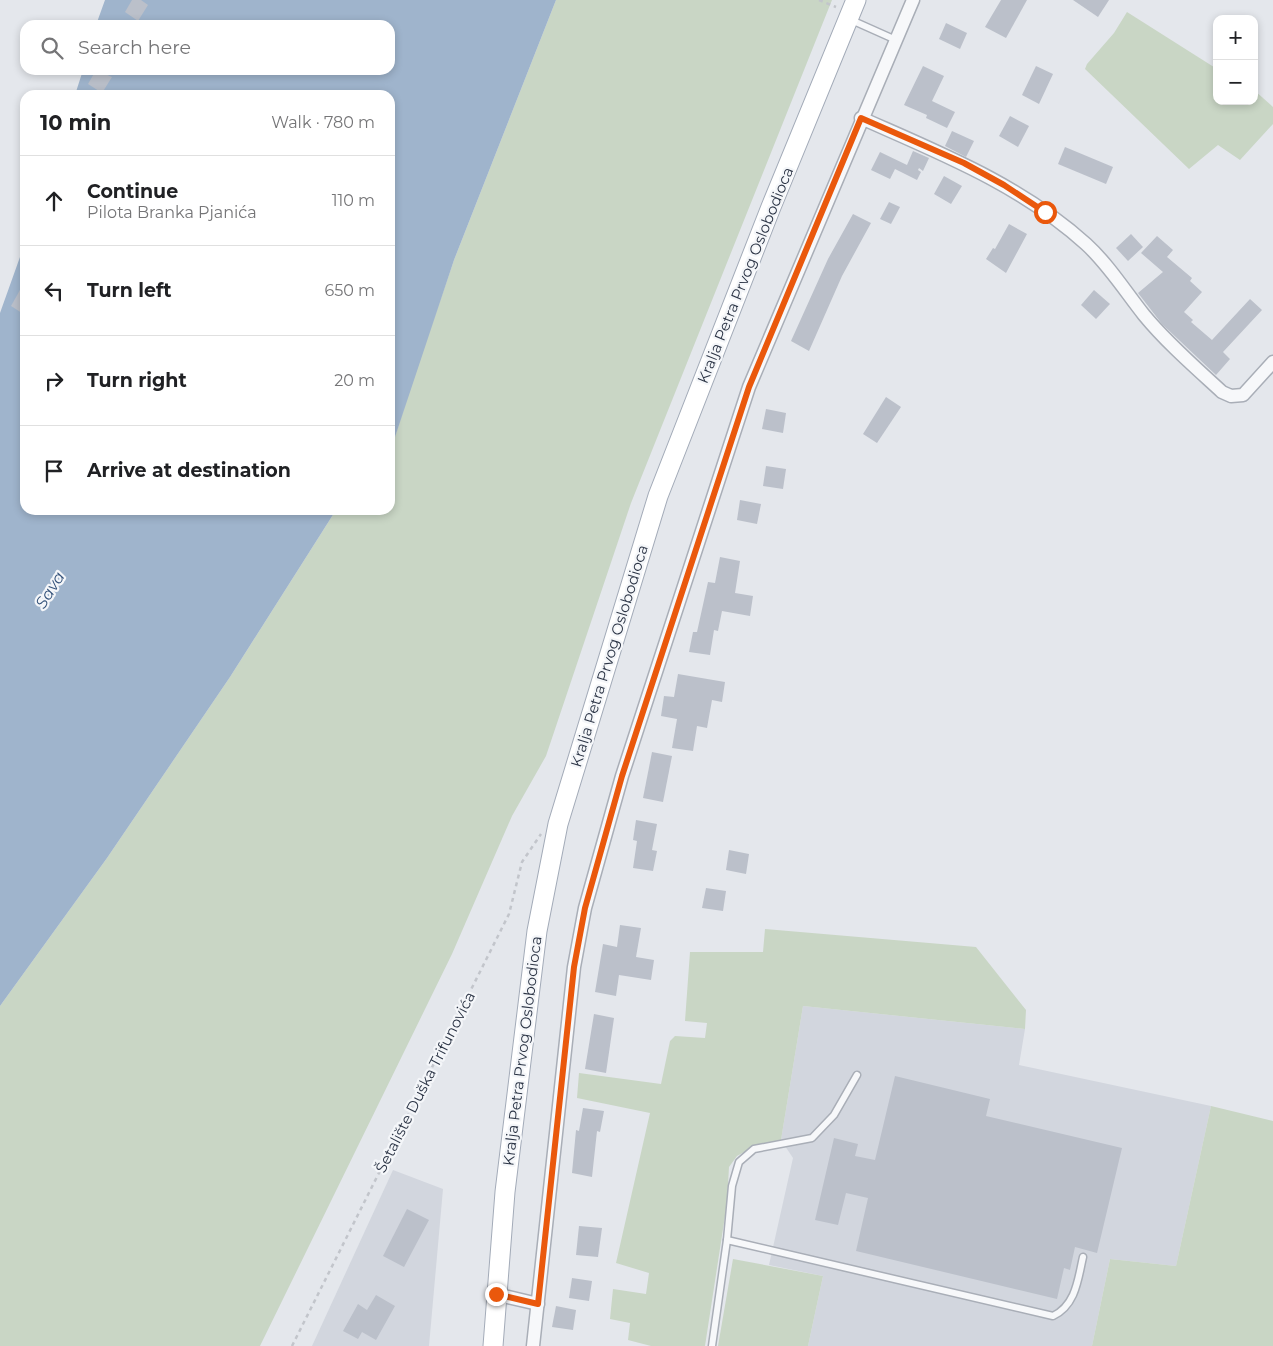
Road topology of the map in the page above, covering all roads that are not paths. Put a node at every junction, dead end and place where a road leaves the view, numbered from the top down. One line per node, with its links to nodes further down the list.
1 (856, 0): 3 (main road, Kralja Petra Prvog Oslobodioca)
2 (913, 0): 4 (street)
3 (849, 19): 4 (lane); 10 (main road, Kralja Petra Prvog Oslobodioca)
4 (896, 40): 5 (street)
5 (861, 118): 6 (street); 11 (street)
6 (1273, 362)
7 (858, 1075): 8 (lane)
8 (727, 1240): 9 (lane); 14 (lane)
9 (1083, 1257)
10 (496, 1294): 11 (street); 12 (main road, Kralja Petra Prvog Oslobodioca)
11 (538, 1304): 13 (street)
12 (493, 1346)
13 (533, 1346)
14 (712, 1346)

